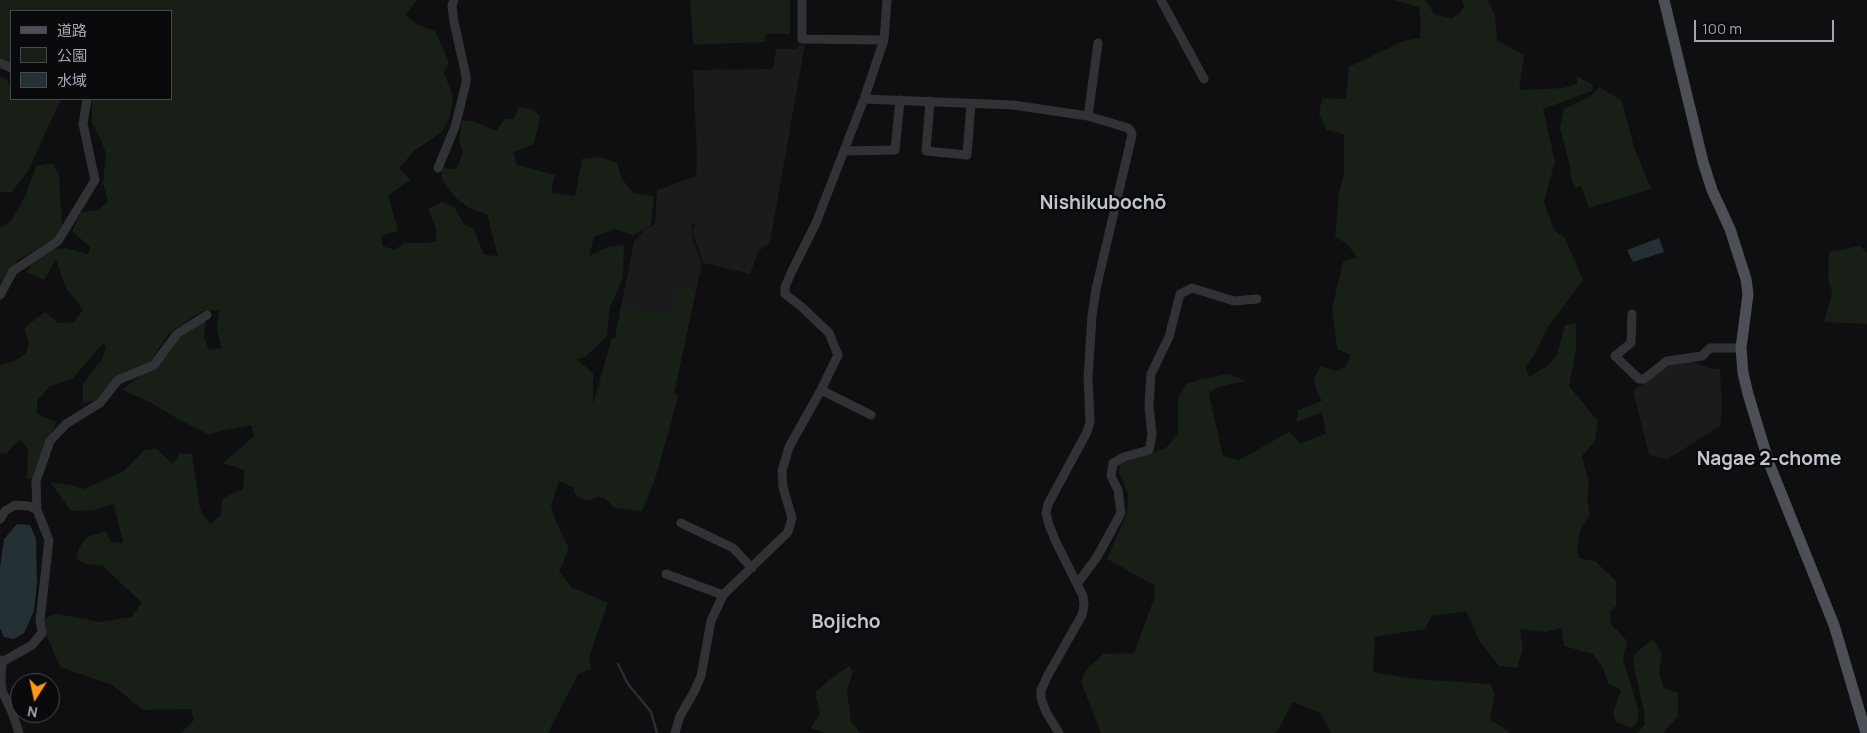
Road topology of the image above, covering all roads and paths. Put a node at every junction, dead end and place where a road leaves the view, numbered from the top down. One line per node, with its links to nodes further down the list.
1 (454, 0): 16 (street)
2 (802, 0): 6 (street)
3 (887, 0): 6 (street)
4 (1160, 0): 8 (street)
5 (1664, 0): 21 (main road)
6 (884, 40): 9 (street)
7 (1098, 43): 14 (street)
8 (1204, 78)
9 (864, 99): 11 (street); 15 (street)
10 (87, 100): 17 (street)
11 (900, 100): 12 (street); 15 (street)
12 (930, 101): 13 (street); 13 (street)
13 (971, 103): 14 (street)
14 (1088, 116): 29 (street)
15 (844, 151): 22 (street)
16 (438, 168)
17 (0, 295)
18 (1257, 299): 29 (street)
19 (1632, 314): 21 (street)
20 (207, 315): 24 (street)
21 (1741, 348): 35 (main road)
22 (821, 390): 23 (street); 27 (street)
23 (871, 415)
24 (37, 510): 25 (street); 31 (street)
25 (0, 519)
26 (681, 523): 27 (street)
27 (752, 568): 30 (street)
28 (666, 574): 30 (street)
29 (1077, 584): 34 (street)
30 (723, 595): 32 (street)
31 (1, 661): 33 (street)
32 (678, 731)
33 (19, 733)
34 (1059, 733)
35 (1866, 733)

